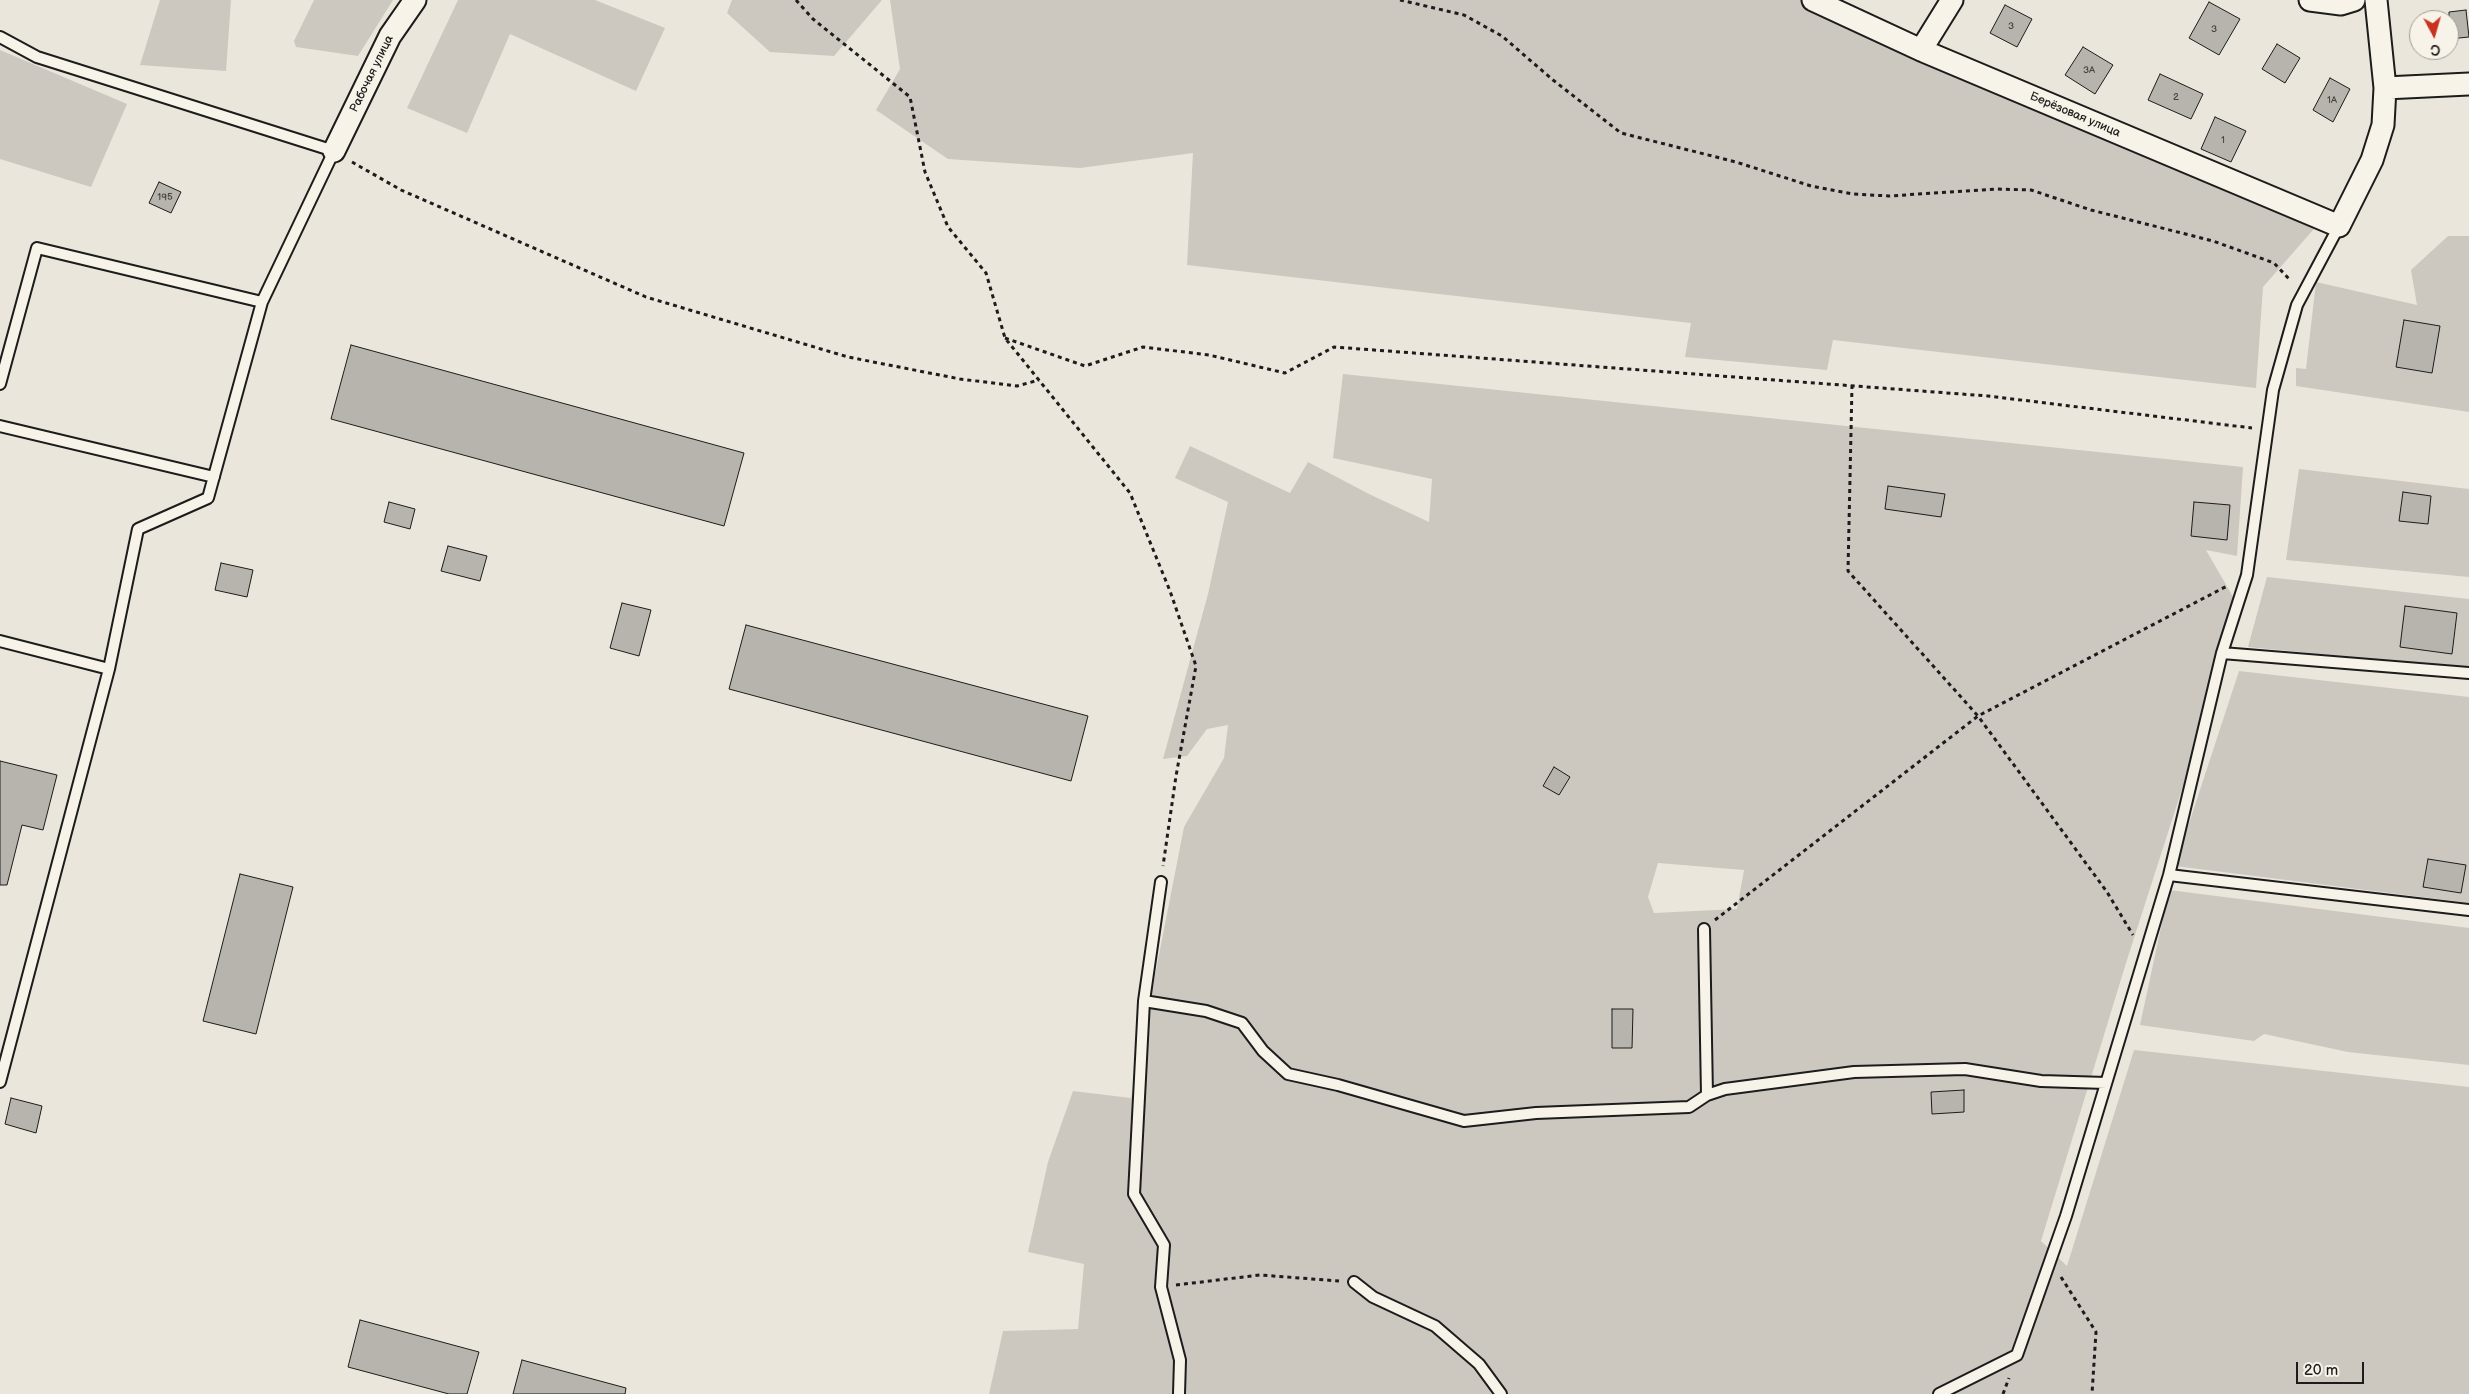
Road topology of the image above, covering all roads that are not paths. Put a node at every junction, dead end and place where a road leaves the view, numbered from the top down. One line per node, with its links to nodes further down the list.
1 (415, 0): 11 (street, Рабочая улица)
2 (1813, 0): 8 (street, Берёзовая улица)
3 (1952, 0): 8 (street)
4 (2310, 0): 5 (street)
5 (2354, 0)
6 (2376, 0): 10 (street)
7 (0, 38): 11 (lane)
8 (1920, 50): 12 (street, Берёзовая улица)
9 (2469, 84): 10 (street)
10 (2385, 88): 12 (street)
11 (334, 151): 13 (lane)
12 (2339, 226): 18 (lane)
13 (262, 302): 14 (lane); 16 (lane)
14 (0, 384)
15 (0, 426): 16 (lane)
16 (214, 477): 19 (lane)
17 (0, 641): 19 (lane)
18 (2222, 653): 20 (lane); 21 (lane)
19 (109, 669): 26 (lane)
20 (2469, 672)
21 (2169, 874): 23 (lane); 27 (lane)
22 (1161, 882): 25 (lane)
23 (2469, 910)
24 (1704, 929): 28 (lane)
25 (1144, 1001): 28 (lane); 30 (lane)
26 (0, 1082)
27 (2106, 1083): 28 (lane); 32 (lane)
28 (1708, 1095)
29 (1354, 1282): 31 (lane)
30 (1179, 1394)
31 (1501, 1394)
32 (1939, 1394)

